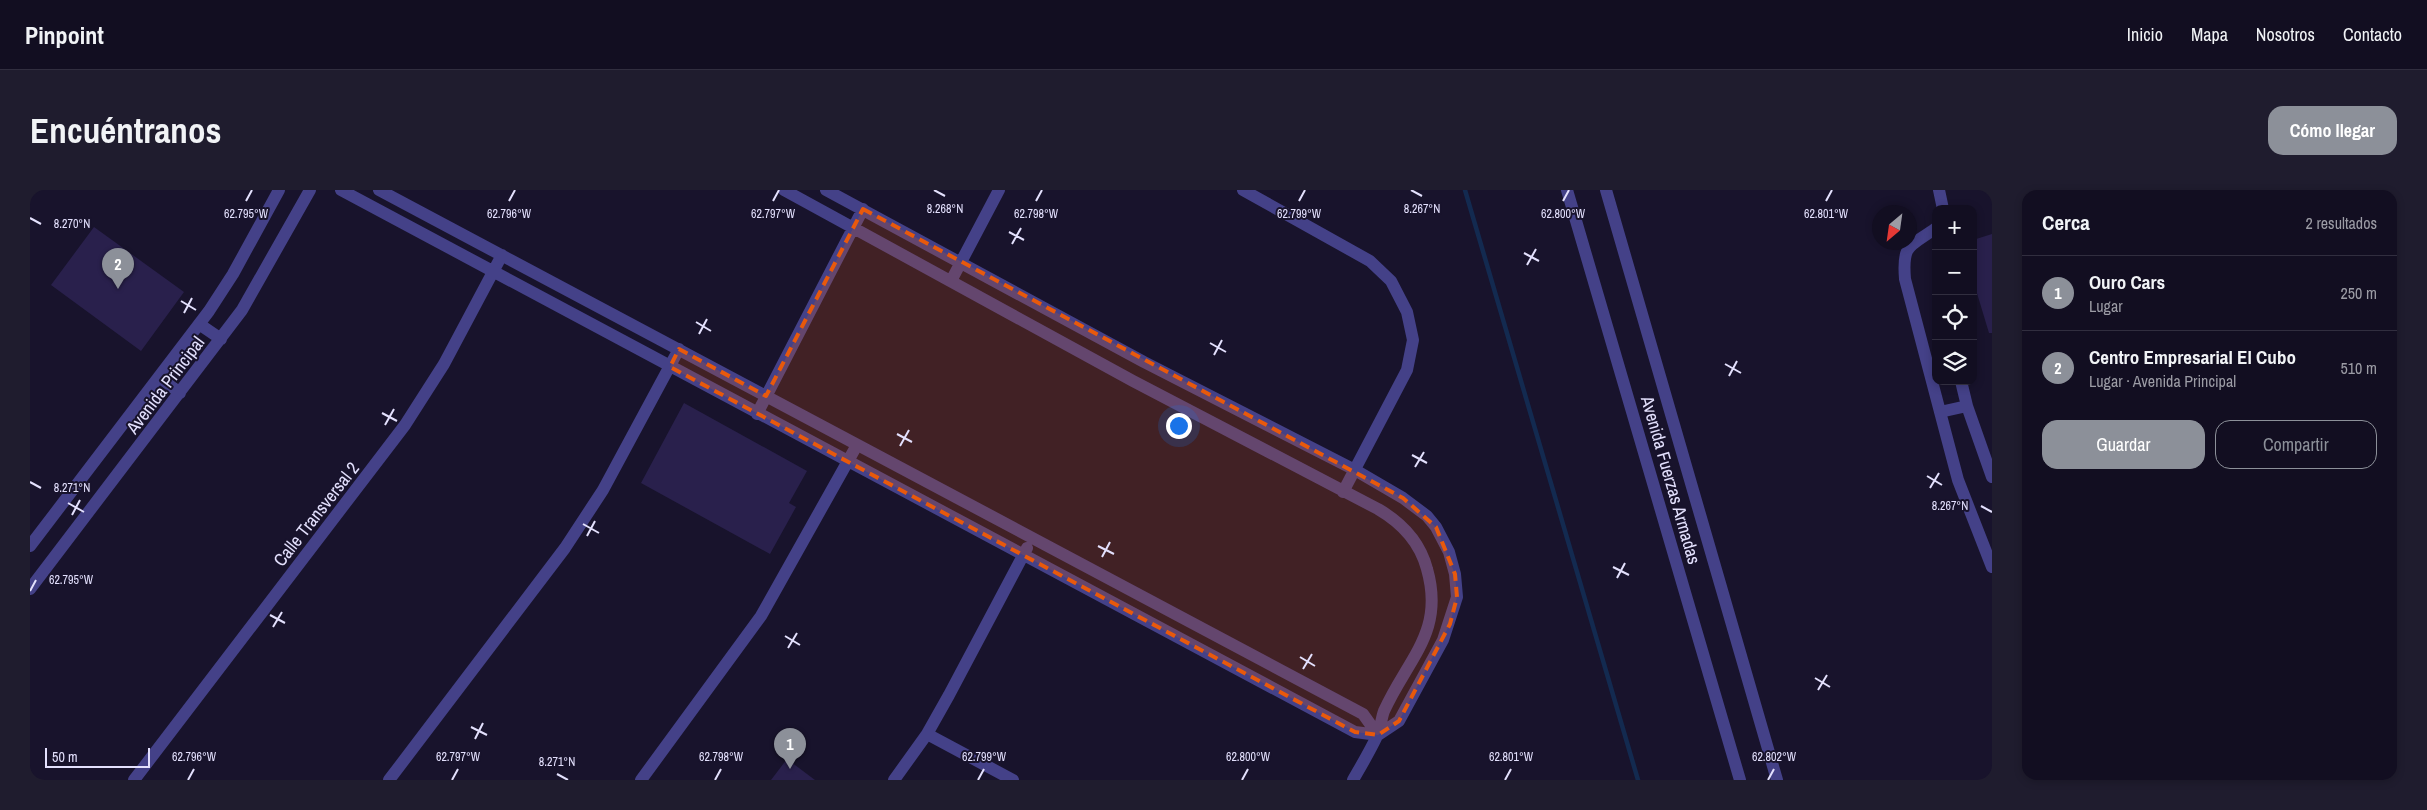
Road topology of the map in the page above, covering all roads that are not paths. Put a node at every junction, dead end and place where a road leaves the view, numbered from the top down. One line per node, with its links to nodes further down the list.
1 (279, 190): 20 (street, Avenida Principal)
2 (310, 190): 21 (street, Avenida Principal)
3 (341, 190): 18 (street)
4 (380, 190): 16 (street)
5 (784, 190): 14 (street)
6 (826, 190): 13 (street)
7 (999, 190): 17 (street)
8 (1243, 190): 35 (street)
9 (1567, 190): 53 (street, Avenida Fuerzas Armadas)
10 (1606, 190): 54 (street, Avenida Fuerzas Armadas)
11 (1939, 190): 12 (street)
12 (1942, 205)
13 (863, 210): 14 (street); 17 (street)
14 (853, 228): 19 (street); 29 (street)
15 (1932, 232): 31 (street)
16 (502, 255): 18 (street, Calle Transversal 2); 22 (street)
17 (960, 262): 19 (street); 23 (street)
18 (493, 272): 24 (street); 47 (street, Calle Transversal 2)
19 (952, 281): 26 (street)
20 (199, 324): 21 (street); 25 (street, Avenida Principal)
21 (221, 339): 28 (street, Avenida Principal)
22 (680, 349): 24 (street); 29 (street)
23 (1144, 362): 26 (street); 35 (street)
24 (670, 367): 32 (street); 48 (street)
25 (159, 377): 28 (street); 39 (street, Avenida Principal)
26 (1133, 381): 37 (street)
27 (1962, 385): 30 (street)
28 (180, 393): 42 (street, Avenida Principal)
29 (766, 396): 32 (street); 33 (street)
30 (1967, 406): 31 (street); 36 (street)
31 (1940, 412): 41 (street)
32 (757, 414): 34 (street)
33 (857, 445): 34 (street); 38 (street)
34 (848, 462): 40 (street); 49 (street)
35 (1355, 470): 37 (street); 44 (street)
36 (1992, 477)
37 (1343, 492): 43 (street)
38 (1031, 538): 40 (street); 46 (street)
39 (30, 546)
40 (1023, 555): 45 (street); 46 (street)
41 (1992, 567)
42 (30, 589)
43 (1427, 632): 44 (street); 46 (street)
44 (1443, 640): 46 (street)
45 (927, 734): 50 (street); 51 (street)
46 (1378, 735): 52 (street)
47 (134, 780)
48 (389, 780)
49 (641, 780)
50 (894, 780)
51 (1013, 780)
52 (1353, 780)
53 (1740, 780)
54 (1777, 780)

